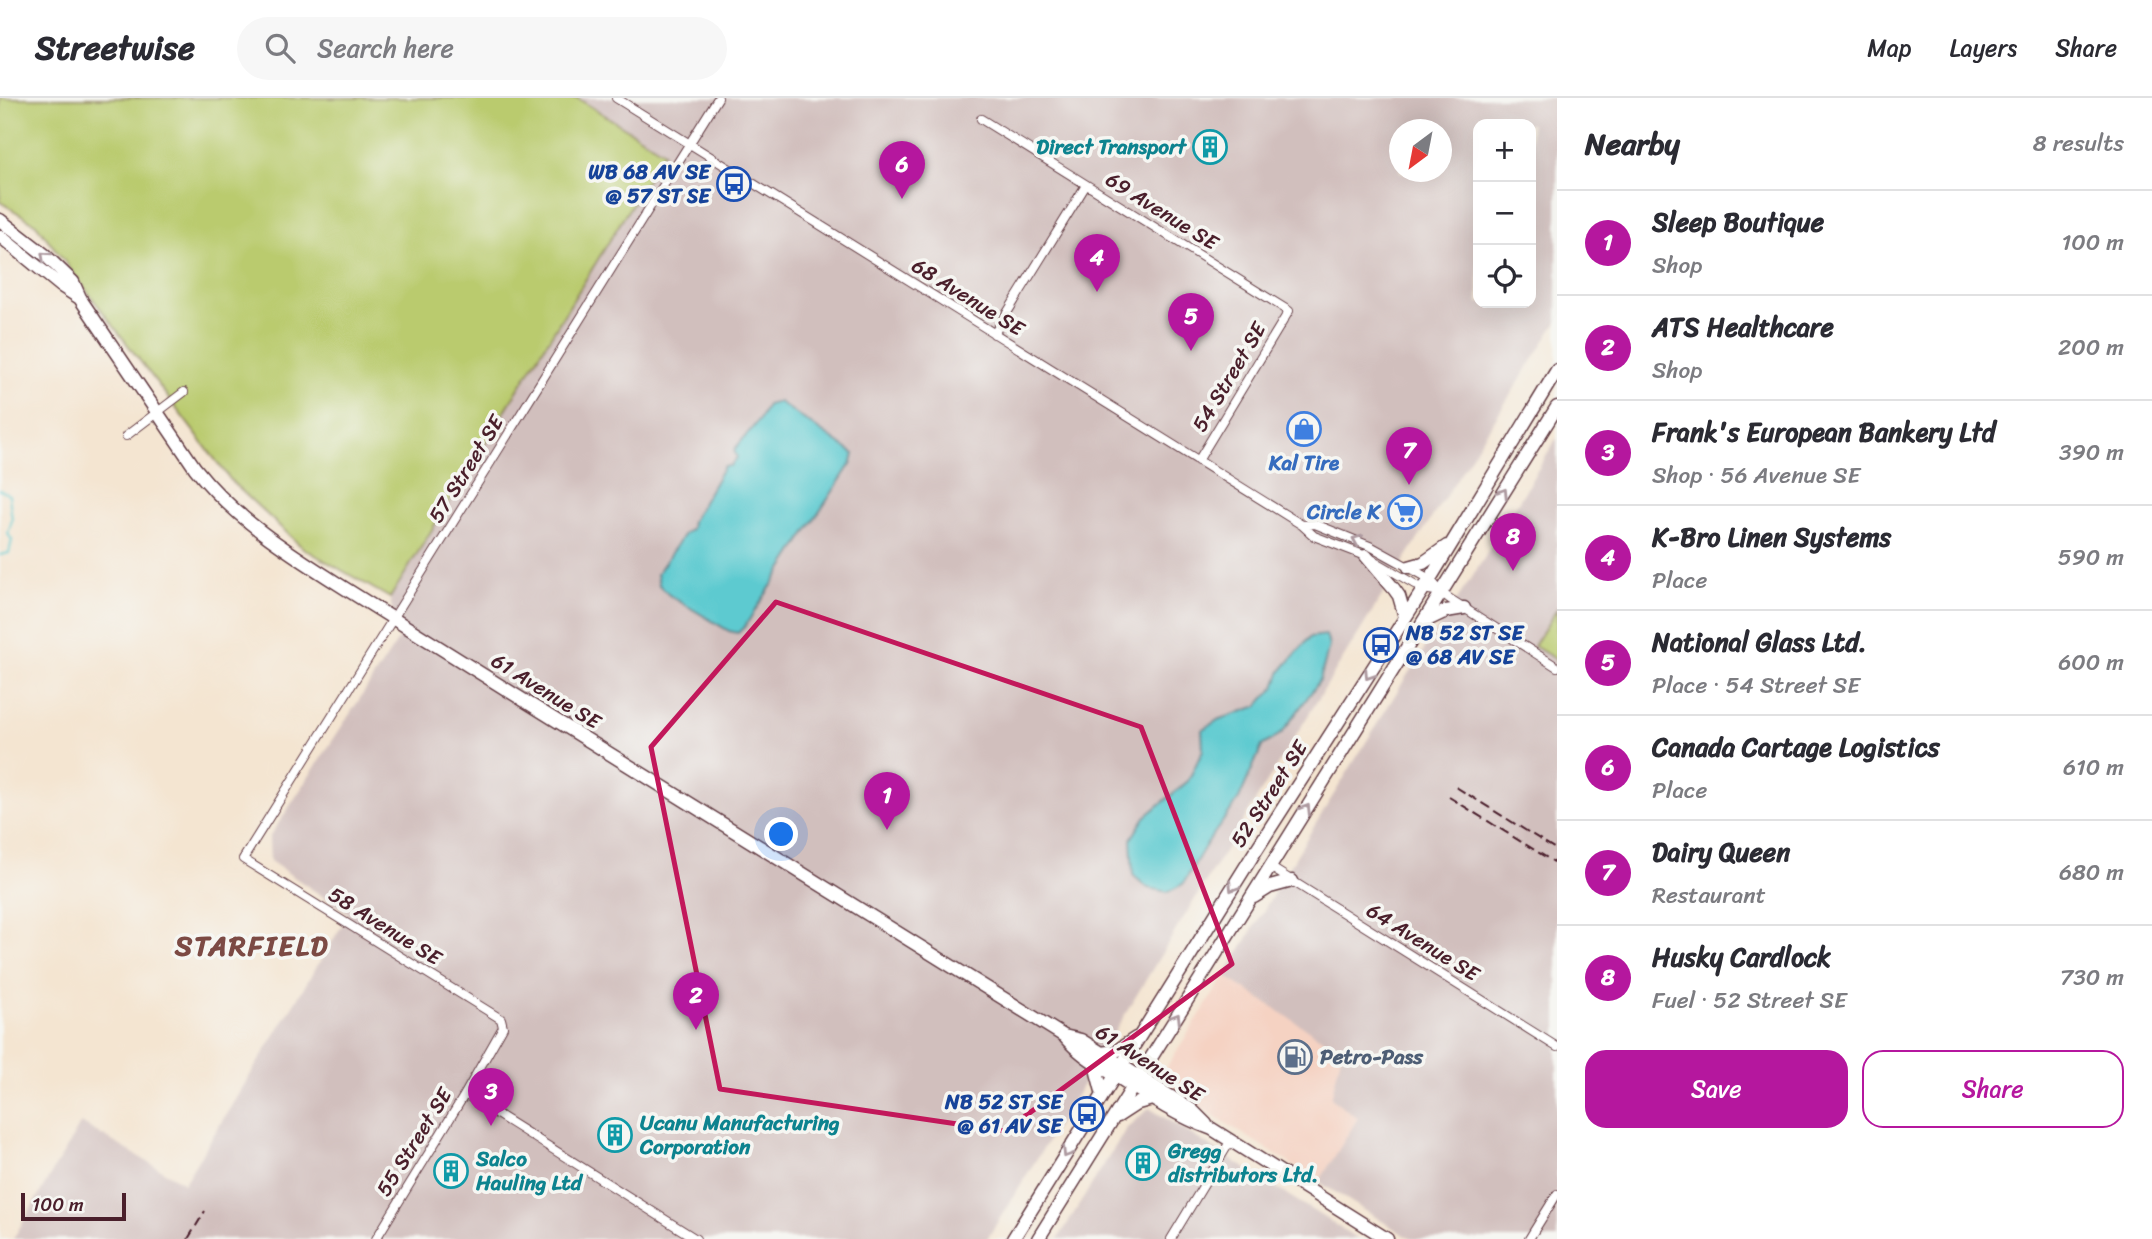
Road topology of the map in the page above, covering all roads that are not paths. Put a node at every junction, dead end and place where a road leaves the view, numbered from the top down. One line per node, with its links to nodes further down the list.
1 (616, 98): 4 (street, 68 Avenue SE)
2 (718, 98): 4 (street, 57 Street SE)
3 (981, 119): 5 (street, 69 Avenue SE)
4 (690, 144): 10 (street, 68 Avenue SE); 25 (street, 57 Street SE)
5 (1086, 185): 9 (street, 69 Avenue SE); 10 (street)
6 (0, 219): 8 (main road, 61 Avenue SE, one-way to 6)
7 (0, 236): 8 (main road, 61 Avenue SE)
8 (81, 300): 14 (main road, 61 Avenue SE)
9 (1289, 311): 16 (street, 54 Street SE)
10 (994, 334): 16 (street, 68 Avenue SE)
11 (1557, 370): 18 (main road, 52 Street SE)
12 (184, 393): 14 (street)
13 (1557, 407): 22 (main road, 52 Street SE, one-way to 13)
14 (157, 413): 15 (street); 25 (main road, 61 Avenue SE)
15 (126, 436)
16 (1198, 461): 17 (street, 68 Avenue SE)
17 (1302, 526): 19 (street, 68 Avenue SE); 20 (street, 68 Avenue SE, one-way to 17)
18 (1451, 544): 20 (main road); 21 (main road, 52 Street SE)
19 (1366, 556): 21 (street, 68 Avenue SE); 24 (main road)
20 (1409, 567): 21 (street, 68 Avenue SE)
21 (1427, 584): 22 (street, 68 Avenue SE); 24 (main road, 52 Street SE)
22 (1441, 593): 23 (street, 68 Avenue SE); 26 (main road, 52 Street SE)
23 (1464, 608): 26 (main road); 27 (street, 68 Avenue SE)
24 (1405, 617): 33 (main road, 52 Street SE, one-way to 33)
25 (393, 619): 28 (street, 57 Street SE); 35 (main road, 61 Avenue SE)
26 (1423, 622): 29 (main road, 52 Street SE, one-way to 26)
27 (1557, 667)
28 (243, 859): 32 (street, 58 Avenue SE)
29 (1270, 867): 30 (street, 64 Avenue SE); 31 (main road, 52 Street SE)
30 (1292, 881): 31 (main road); 34 (street, 64 Avenue SE)
31 (1250, 899): 37 (main road, 52 Street SE, one-way to 31)
32 (503, 1027): 38 (street, 55 Street SE)
33 (1142, 1034): 35 (main road); 36 (main road, 52 Street SE)
34 (1557, 1047)
35 (1098, 1057): 36 (main road, 61 Avenue SE); 39 (main road)
36 (1119, 1071): 37 (main road, 61 Avenue SE); 39 (main road, 52 Street SE)
37 (1136, 1081): 40 (main road, 61 Avenue SE); 41 (main road, 52 Street SE); 42 (main road, 61 Avenue SE)
38 (465, 1094): 45 (street, 55 Street SE); 46 (street)
39 (1103, 1095): 47 (main road, 52 Street SE, one-way to 47)
40 (1152, 1098): 41 (main road); 42 (main road, 61 Avenue SE)
41 (1114, 1118): 48 (main road, 52 Street SE)
42 (1212, 1129): 43 (main road, 61 Avenue SE)
43 (1231, 1140): 49 (street); 50 (main road, 61 Avenue SE)
44 (1557, 1194): 51 (street)
45 (376, 1239)
46 (696, 1239)
47 (1013, 1239)
48 (1038, 1239)
49 (1171, 1239)
50 (1387, 1239)
51 (1529, 1239)

